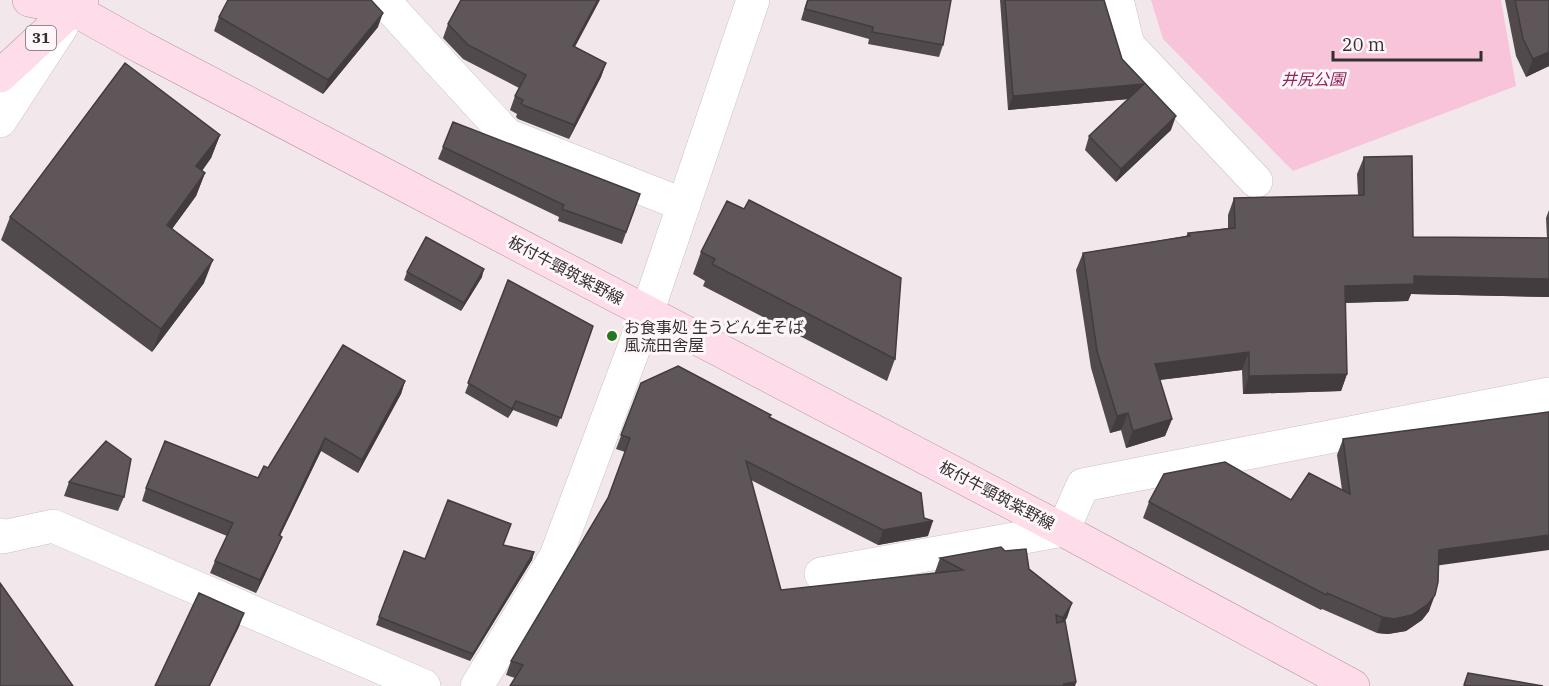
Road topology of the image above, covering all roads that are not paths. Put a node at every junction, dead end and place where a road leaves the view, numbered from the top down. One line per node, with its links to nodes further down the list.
1 (29, 0): 5 (main road, 板付牛頸筑紫野線)
2 (382, 0): 9 (street)
3 (753, 0): 9 (street)
4 (1117, 0): 8 (street)
5 (70, 3): 6 (main road, 31); 7 (street); 10 (main road, 板付牛頸筑紫野線)
6 (0, 76)
7 (0, 121)
8 (1256, 181)
9 (684, 205): 10 (street)
10 (647, 313): 12 (main road, 板付牛頸筑紫野線); 16 (street)
11 (1549, 394): 12 (street)
12 (1063, 530): 14 (street); 17 (main road, 板付牛頸筑紫野線)
13 (0, 535): 15 (street)
14 (821, 574)
15 (424, 686)
16 (477, 686)
17 (1353, 686)

